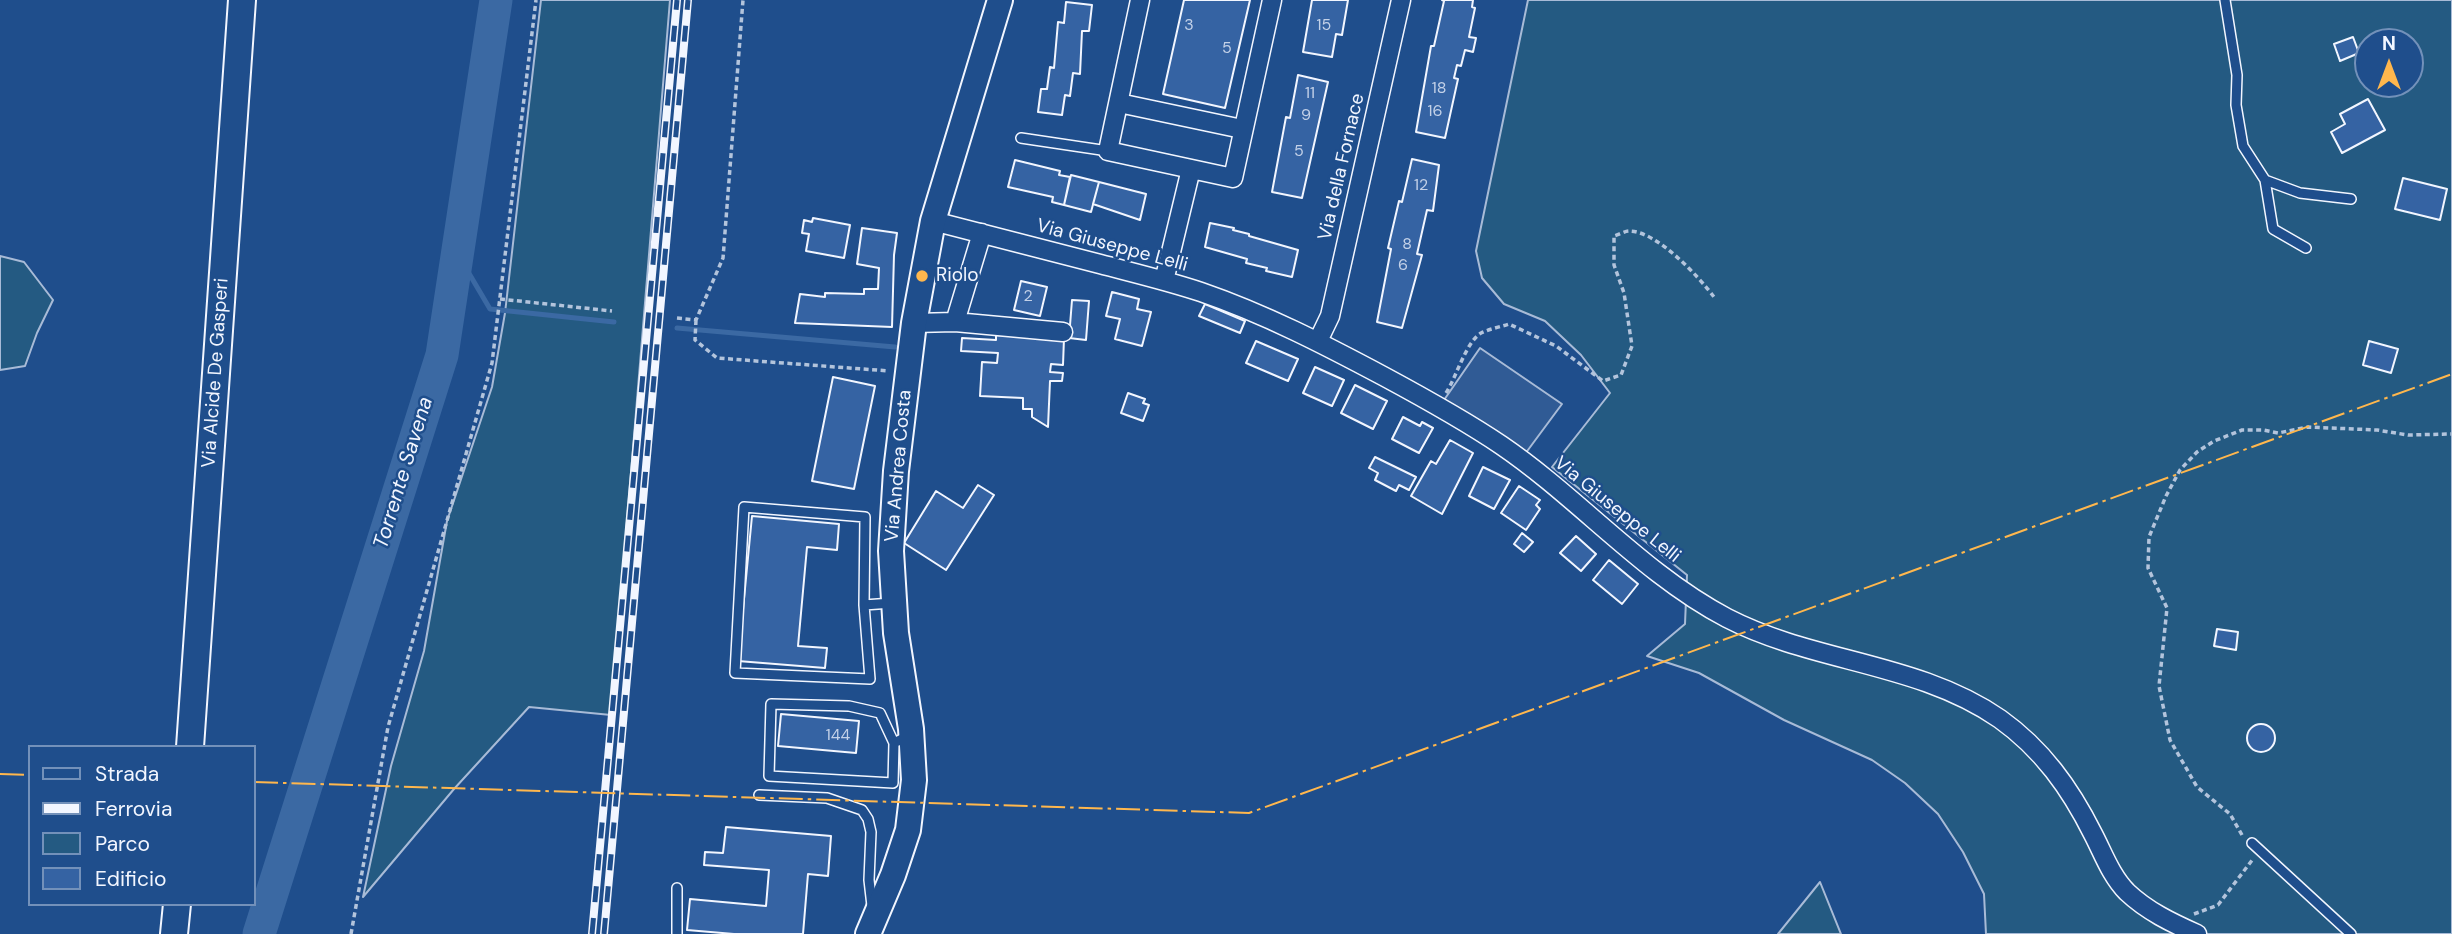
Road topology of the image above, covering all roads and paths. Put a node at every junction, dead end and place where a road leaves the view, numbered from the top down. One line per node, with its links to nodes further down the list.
1 (242, 0): 35 (main road, Via Alcide De Gasperi)
2 (536, 0): 21 (path)
3 (743, 0): 24 (path)
4 (1000, 0): 16 (main road, Via Andrea Costa)
5 (1140, 0): 9 (street)
6 (1272, 0): 10 (street)
7 (1401, 0): 28 (street, Via della Fornace)
8 (2225, 0): 14 (lane)
9 (1119, 103): 10 (street); 12 (street)
10 (1242, 129): 13 (street)
11 (1021, 138): 12 (lane)
12 (1108, 151): 13 (street)
13 (1191, 169): 19 (street)
14 (2264, 180): 15 (lane); 18 (lane)
15 (2351, 199)
16 (933, 221): 17 (street, Via Giuseppe Lelli); 26 (main road, Via Andrea Costa)
17 (982, 233): 19 (street, Via Giuseppe Lelli); 25 (street)
18 (2306, 248)
19 (1164, 281): 28 (street, Via Giuseppe Lelli)
20 (1714, 297): 30 (path)
21 (500, 299): 22 (path); 44 (path)
22 (612, 311)
23 (677, 318): 24 (path)
24 (696, 320): 29 (path)
25 (955, 322): 26 (street); 27 (street)
26 (914, 323): 29 (main road, Via Andrea Costa)
27 (1063, 332)
28 (1318, 341): 30 (street, Via Giuseppe Lelli)
29 (908, 373): 32 (main road, Via Andrea Costa)
30 (1437, 406): 41 (street, Via Giuseppe Lelli)
31 (2452, 434): 37 (path)
32 (894, 603): 33 (lane); 34 (main road, Via Andrea Costa)
33 (864, 605): 33 (lane)
34 (903, 739): 34 (lane); 42 (main road, Via Andrea Costa)
35 (190, 745)
36 (759, 795): 42 (lane)
37 (2250, 844): 47 (lane)
38 (2255, 857): 41 (path)
39 (677, 888): 45 (lane)
40 (177, 906): 43 (main road)
41 (2172, 923): 46 (street, Via Giuseppe Lelli)
42 (871, 928)
43 (174, 934)
44 (351, 934)
45 (677, 934)
46 (2197, 934)
47 (2351, 934)

